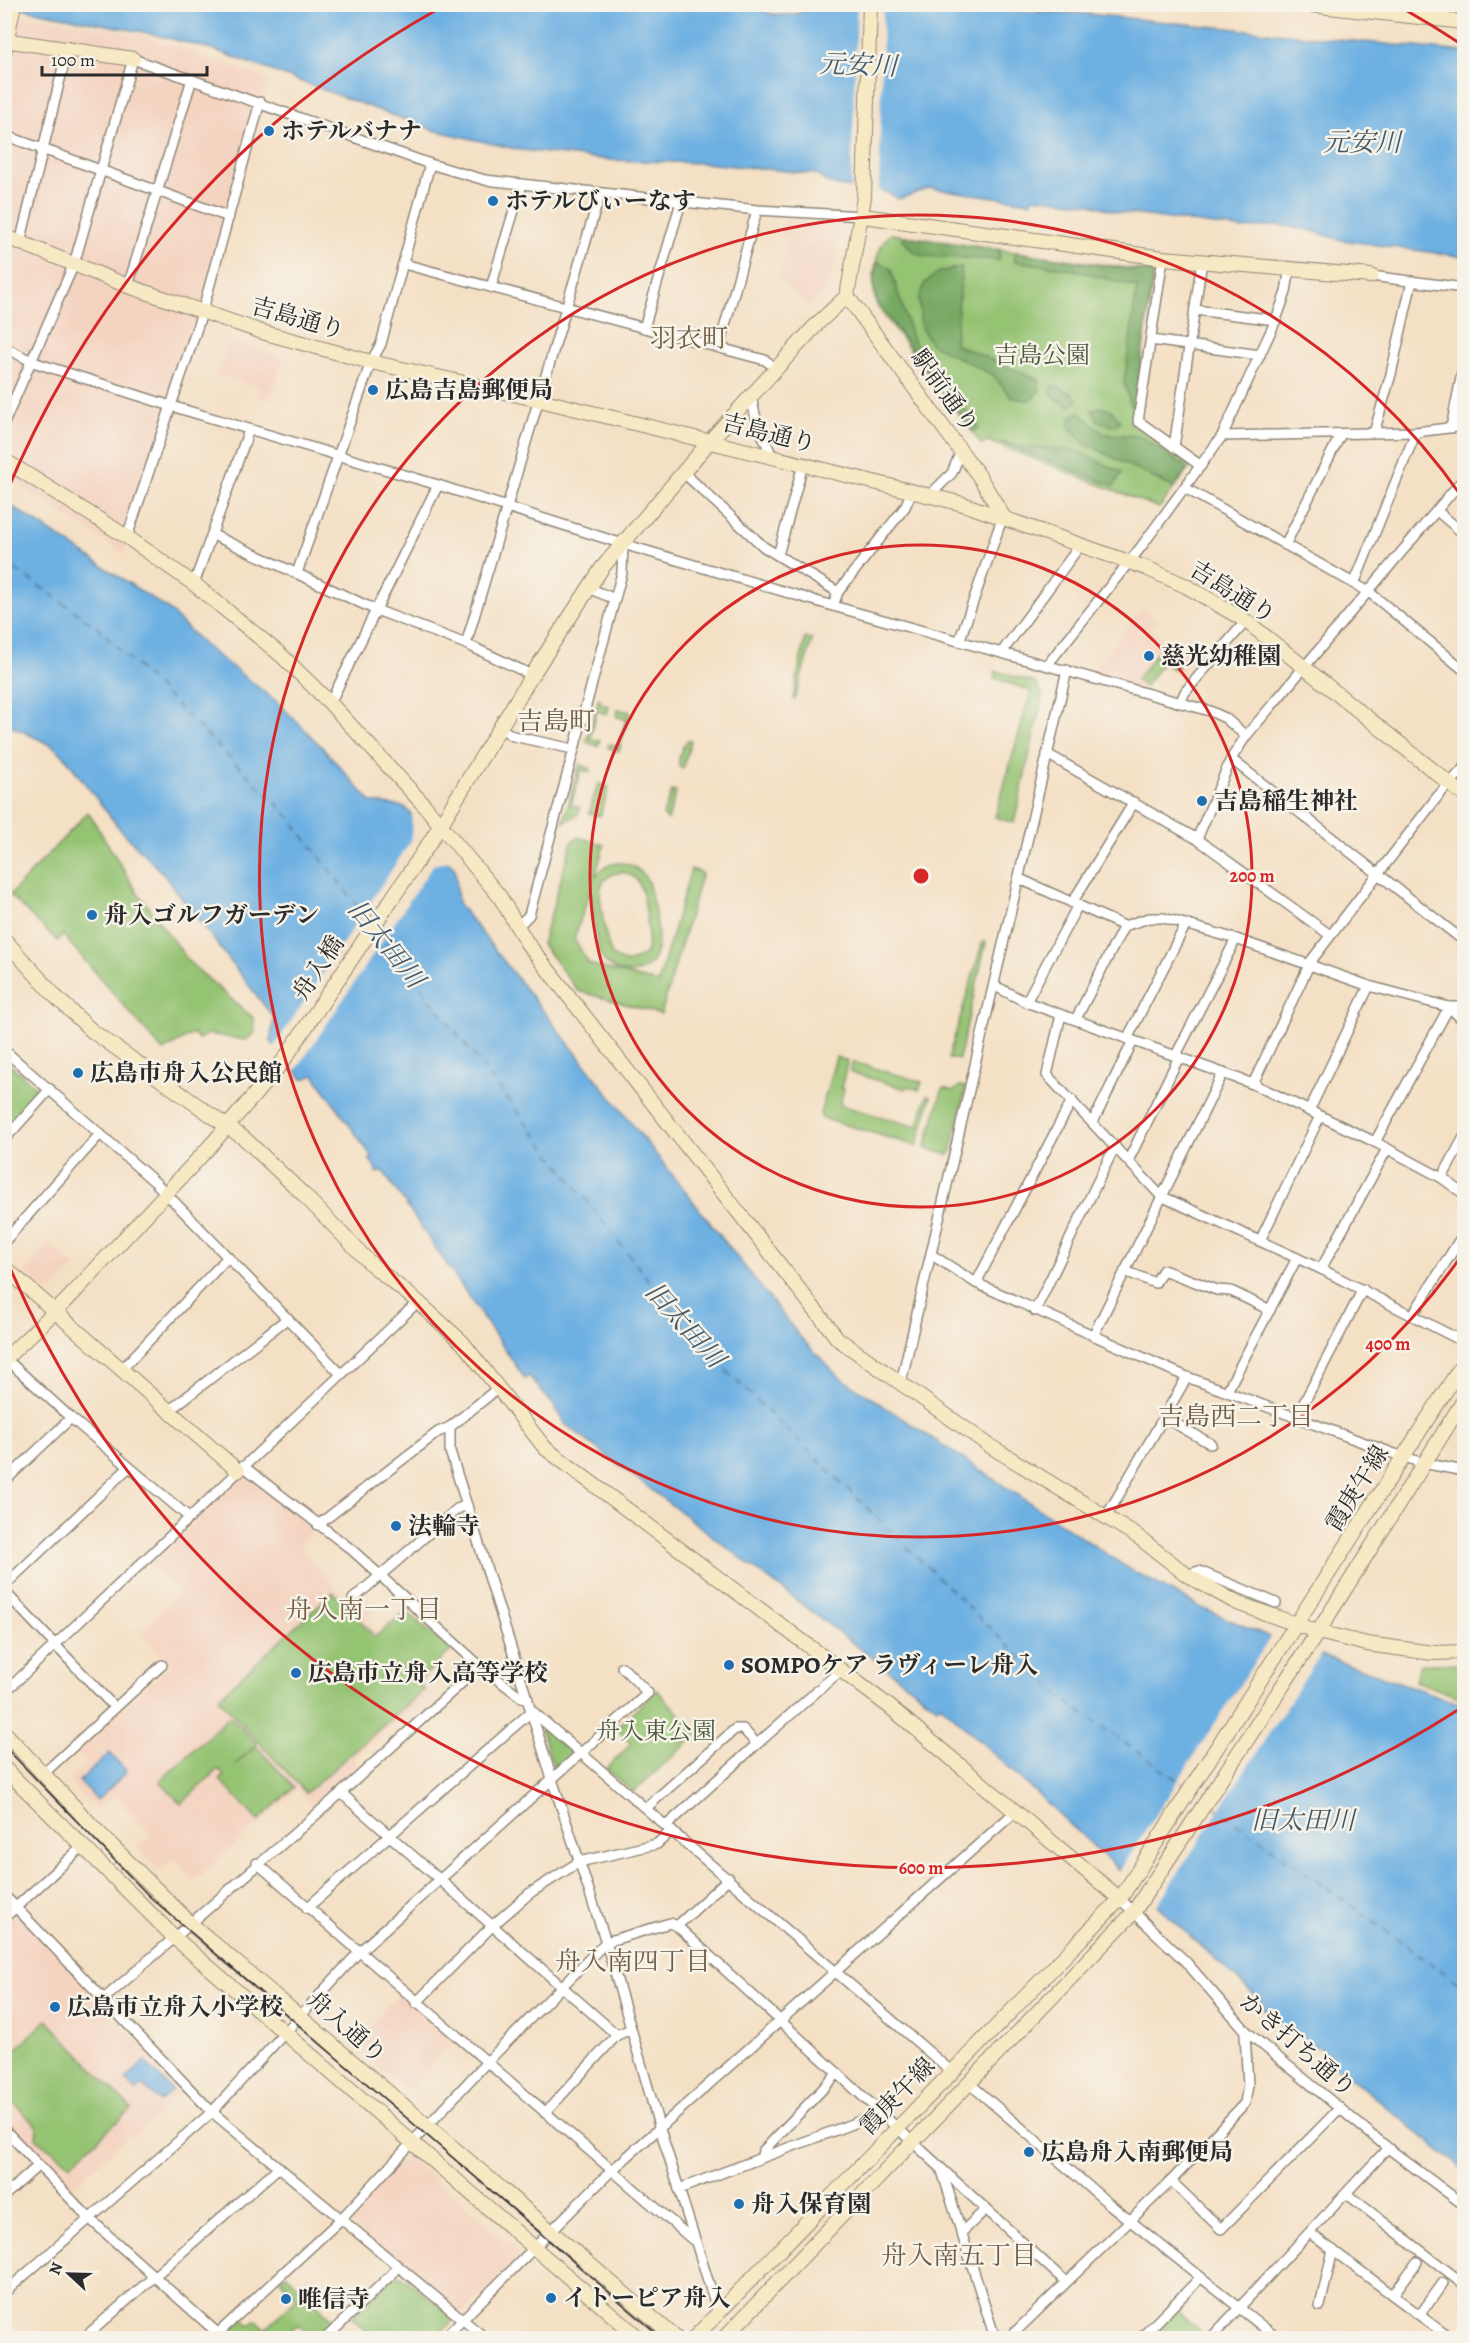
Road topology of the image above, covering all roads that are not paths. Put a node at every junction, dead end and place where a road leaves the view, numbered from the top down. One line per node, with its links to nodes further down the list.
1 (870, 4): 19 (street)
2 (1300, 4): 4 (street)
3 (13, 11): 5 (street)
4 (1464, 21)
5 (6, 44): 6 (street)
6 (68, 47): 7 (street); 11 (street)
7 (133, 59): 8 (street); 13 (street)
8 (192, 79): 9 (street); 15 (street)
9 (260, 102): 12 (street); 20 (street)
10 (4, 135): 11 (street)
11 (45, 149): 13 (street); 22 (street)
12 (430, 164): 14 (street); 26 (street)
13 (102, 170): 15 (street); 25 (street)
14 (522, 184): 16 (street); 31 (street)
15 (157, 190): 20 (street); 30 (street)
16 (600, 194): 17 (street); 34 (street)
17 (681, 202): 18 (street); 38 (street)
18 (757, 210): 19 (street); 41 (street)
19 (862, 216): 23 (street); 33 (street)
20 (229, 217): 36 (street)
21 (4, 236): 22 (street, 吉島通り)
22 (20, 243): 25 (street, 吉島通り)
23 (1163, 258): 24 (street); 39 (street)
24 (1202, 261): 27 (street); 35 (street)
25 (74, 264): 30 (street, 吉島通り); 44 (street)
26 (404, 264): 31 (street); 45 (street)
27 (1290, 267): 28 (street); 37 (street)
28 (1371, 276): 29 (street)
29 (1412, 280): 32 (street); 56 (street)
30 (128, 286): 36 (street, 吉島通り)
31 (491, 287): 34 (street)
32 (1464, 288)
33 (847, 296): 47 (street, 舟入橋); 61 (street, 駅前通り)
34 (567, 307): 38 (street); 49 (street)
35 (1195, 310): 37 (street); 40 (street)
36 (202, 313): 45 (street, 吉島通り); 50 (street)
37 (1276, 320): 43 (street)
38 (644, 328): 41 (street)
39 (1151, 340): 40 (street); 60 (street)
40 (1189, 345): 43 (street); 60 (street)
41 (719, 347): 47 (street)
42 (4, 348): 44 (street)
43 (1260, 355): 58 (street)
44 (33, 362): 50 (street); 51 (street)
45 (371, 362): 49 (street, 吉島通り); 62 (street)
46 (1464, 363): 53 (street)
47 (777, 369): 48 (street, 舟入橋)
48 (752, 397): 59 (street, 舟入橋); 63 (street)
49 (540, 400): 59 (street, 吉島通り); 73 (street)
50 (171, 406): 54 (street); 78 (street)
51 (4, 423)
52 (1464, 426): 53 (street)
53 (1451, 428): 55 (street)
54 (249, 430): 62 (street); 77 (street)
55 (1416, 432): 56 (street); 86 (street)
56 (1374, 433): 57 (street)
57 (1341, 434): 58 (street); 81 (street)
58 (1222, 436): 66 (street)
59 (709, 442): 63 (street, 吉島通り); 67 (street, 舟入橋)
60 (1174, 447): 66 (street)
61 (961, 451): 72 (street); 75 (street, 駅前通り)
62 (338, 455): 69 (street); 84 (street)
63 (772, 456): 65 (street, 吉島通り)
64 (4, 460): 78 (street)
65 (803, 465): 71 (street, 吉島通り); 82 (street)
66 (1201, 466): 70 (street)
67 (685, 474): 79 (street, 舟入橋); 82 (street)
68 (1464, 478): 74 (street)
69 (438, 485): 73 (street); 92 (street)
70 (1185, 488): 81 (street); 83 (street)
71 (912, 491): 72 (street, 吉島通り); 88 (street)
72 (930, 495): 75 (street, 吉島通り)
73 (508, 507): 79 (street); 95 (street)
74 (1437, 511): 76 (street); 89 (street)
75 (1003, 516): 80 (street, 吉島通り); 94 (street)
76 (1464, 534)
77 (213, 535): 84 (street); 85 (street)
78 (126, 537): 85 (street)
79 (623, 544): 87 (street, 舟入橋); 90 (street); 91 (street)
80 (1081, 544): 83 (street, 吉島通り); 96 (street)
81 (1285, 545): 86 (street)
82 (778, 555): 88 (street)
83 (1129, 561): 93 (street, 吉島通り); 97 (street)
84 (297, 573): 92 (street)
85 (194, 584): 102 (street)
86 (1354, 584): 89 (street)
87 (588, 588): 90 (street); 101 (street, 舟入橋)
88 (838, 592): 91 (street)
89 (1369, 592): 98 (street); 100 (street)
90 (615, 599): 106 (street)
91 (833, 606): 94 (street)
92 (376, 610): 95 (street); 102 (street)
93 (1246, 621): 98 (street, 吉島通り); 103 (street)
94 (960, 639): 96 (street)
95 (466, 644): 101 (street)
96 (1002, 652): 97 (street)
97 (1048, 664): 99 (street)
98 (1305, 669): 105 (street); 110 (street, 吉島通り)
99 (1067, 670): 103 (street); 107 (street)
100 (1464, 670)
101 (532, 675): 104 (street, 舟入橋)
102 (330, 703): 113 (street)
103 (1180, 703): 105 (street)
104 (500, 728): 106 (street); 113 (street, 舟入橋)
105 (1246, 736): 108 (street)
106 (573, 749): 120 (street)
107 (1047, 754): 112 (street); 116 (street)
108 (1232, 759): 114 (street); 115 (street)
109 (1464, 768): 110 (street)
110 (1450, 782): 111 (street, 吉島通り); 115 (street)
111 (1464, 795)
112 (1134, 802): 114 (street); 117 (street)
113 (440, 824): 120 (street); 144 (street, 舟入橋)
114 (1197, 839): 121 (street)
115 (1379, 875): 121 (street); 124 (street)
116 (1020, 879): 117 (street); 126 (street)
117 (1075, 904): 119 (street); 128 (street)
118 (1186, 924): 119 (street); 122 (street); 134 (street)
119 (1124, 926): 132 (street)
120 (517, 927): 180 (street)
121 (1330, 936): 125 (street)
122 (1236, 939): 125 (street); 136 (street)
123 (5, 941): 144 (street)
124 (1464, 941)
125 (1310, 966): 127 (street); 138 (street)
126 (995, 986): 128 (street); 159 (street)
127 (1369, 986): 129 (street); 141 (street)
128 (1026, 1002): 131 (street)
129 (1449, 1007): 130 (street); 133 (street); 148 (street)
130 (1464, 1007)
131 (1061, 1015): 132 (street); 140 (street)
132 (1076, 1019): 134 (street)
133 (1464, 1021)
134 (1130, 1040): 136 (street); 143 (street)
135 (4, 1050): 139 (street)
136 (1177, 1056): 137 (street); 151 (street)
137 (1223, 1073): 138 (street); 155 (street)
138 (1252, 1084): 141 (street)
139 (50, 1089): 145 (street); 147 (street)
140 (1072, 1100): 143 (street); 165 (street)
141 (1309, 1111): 142 (street)
142 (1320, 1116): 148 (street); 157 (street)
143 (1093, 1122): 149 (street)
144 (227, 1127): 153 (street, 舟入橋); 167 (street)
145 (100, 1134): 153 (street); 158 (street)
146 (1464, 1137): 152 (street)
147 (4, 1140)
148 (1375, 1142): 150 (street)
149 (1115, 1146): 151 (street); 169 (street)
150 (1387, 1149): 152 (street); 163 (street)
151 (1129, 1159): 155 (street)
152 (1442, 1178): 154 (street)
153 (166, 1192): 160 (street); 170 (street, 舟入橋)
154 (1464, 1194)
155 (1161, 1196): 157 (street); 164 (street)
156 (1464, 1233): 171 (street)
157 (1260, 1241): 161 (street)
158 (4, 1242)
159 (932, 1255): 165 (street); 180 (street)
160 (228, 1257): 172 (street); 177 (street)
161 (1297, 1258): 163 (street); 168 (street)
162 (4, 1267): 170 (street)
163 (1321, 1269): 166 (street)
164 (1125, 1271): 168 (street); 173 (street)
165 (976, 1283): 169 (street)
166 (1363, 1289): 171 (street); 187 (street)
167 (418, 1302): 178 (street); 181 (street)
168 (1270, 1310): 182 (street)
169 (1035, 1311): 173 (street)
170 (55, 1312): 175 (street, 舟入橋); 177 (street)
171 (1412, 1316): 174 (street)
172 (288, 1318): 178 (street); 184 (street)
173 (1094, 1336): 179 (street)
174 (1464, 1342)
175 (5, 1360): 186 (street)
176 (1464, 1362): 190 (street, 霞庚午線)
177 (122, 1369): 184 (street)
178 (340, 1373): 193 (street)
179 (1187, 1377): 182 (street); 185 (street)
180 (902, 1382): 197 (street)
181 (498, 1389): 188 (street); 213 (street)
182 (1227, 1391): 187 (street)
183 (1464, 1400): 191 (street)
184 (170, 1410): 193 (street)
185 (1164, 1417): 189 (street); 197 (street)
186 (70, 1418): 192 (street); 195 (street)
187 (1296, 1418): 190 (street)
188 (450, 1427): 196 (street); 199 (street)
189 (1211, 1444)
190 (1402, 1456): 191 (street); 206 (street, 霞庚午線)
191 (1423, 1463): 194 (street); 207 (street)
192 (129, 1467): 198 (street); 202 (street)
193 (241, 1468): 198 (street); 199 (street)
194 (1464, 1472)
195 (4, 1482)
196 (467, 1505): 201 (street); 215 (street)
197 (1106, 1516): 200 (street)
198 (190, 1518): 208 (street)
199 (318, 1525): 201 (street)
200 (1186, 1575): 205 (street); 206 (street)
201 (379, 1576): 204 (street); 211 (street)
202 (4, 1586)
203 (4, 1591): 208 (street)
204 (353, 1599)
205 (1276, 1604)
206 (1297, 1625): 207 (street); 235 (street, 霞庚午線)
207 (1318, 1632): 209 (street); 238 (street)
208 (54, 1645): 214 (street); 216 (street)
209 (1464, 1652)
210 (162, 1665): 216 (street)
211 (480, 1666): 215 (street); 224 (street)
212 (622, 1667): 220 (street)
213 (841, 1670): 219 (street); 226 (street)
214 (4, 1693)
215 (528, 1699): 217 (street)
216 (115, 1708): 222 (street)
217 (532, 1711): 220 (street); 223 (street); 228 (street)
218 (4, 1732): 222 (street, 舟入通り)
219 (757, 1744): 225 (street); 227 (street)
220 (581, 1752): 223 (street); 225 (street)
221 (4, 1768): 229 (street, 舟入通り)
222 (43, 1774): 240 (street, 舟入通り)
223 (552, 1779): 230 (street); 232 (street)
224 (341, 1793): 228 (street); 231 (street)
225 (646, 1809): 227 (street)
226 (1015, 1812): 235 (street); 246 (street)
227 (669, 1828): 230 (street); 233 (street)
228 (391, 1836): 232 (street); 237 (street)
229 (82, 1847): 236 (street); 243 (street, 舟入通り)
230 (579, 1862): 241 (street); 244 (street)
231 (257, 1863): 237 (street); 240 (street)
232 (439, 1878): 241 (street); 245 (street)
233 (729, 1878): 242 (street); 246 (street)
234 (4, 1895): 236 (street)
235 (1120, 1899): 238 (street, かき打ち通り); 257 (street, 霞庚午線)
236 (16, 1907): 239 (street); 248 (street)
237 (307, 1908): 245 (street)
238 (1133, 1913): 253 (street, かき打ち通り); 259 (street)
239 (4, 1918)
240 (191, 1924): 243 (street); 250 (street, 舟入通り)
241 (492, 1926): 247 (street); 249 (street)
242 (677, 1926): 244 (street); 251 (street)
243 (175, 1938): 248 (street); 254 (street, 舟入通り)
244 (606, 1942): 247 (street); 252 (street)
245 (359, 1952): 249 (street); 250 (street)
246 (837, 1971): 251 (street); 257 (street)
247 (561, 1986): 255 (street); 256 (street)
248 (105, 1998): 261 (street)
249 (416, 2003): 256 (street)
250 (302, 2017): 254 (street); 264 (street, 舟入通り)
251 (782, 2021): 258 (street); 266 (street)
252 (631, 2030): 255 (street); 266 (street)
253 (1247, 2032): 260 (street, かき打ち通り); 276 (street)
254 (285, 2035): 261 (street); 269 (street, 舟入通り)
255 (616, 2035): 262 (street)
256 (486, 2063): 262 (street); 264 (street)
257 (951, 2072): 267 (street, 霞庚午線)
258 (838, 2073): 263 (street); 271 (street)
259 (969, 2084): 268 (street); 284 (street)
260 (1340, 2108): 270 (street, かき打ち通り); 276 (street)
261 (212, 2112): 273 (street); 282 (street)
262 (544, 2112): 275 (street)
263 (881, 2113): 267 (street); 271 (street)
264 (427, 2126): 269 (street); 285 (street, 舟入通り)
265 (4, 2129): 272 (street)
266 (660, 2129): 275 (street); 277 (street)
267 (897, 2129): 268 (street); 302 (street, 霞庚午線)
268 (912, 2141): 274 (street); 313 (street)
269 (412, 2144): 283 (street); 289 (street, 舟入通り)
270 (1388, 2148): 278 (street); 280 (street, かき打ち通り)
271 (760, 2158): 277 (street)
272 (39, 2165): 279 (street); 282 (street)
273 (279, 2167): 283 (street); 293 (street)
274 (941, 2168): 281 (street); 286 (street)
275 (610, 2172): 285 (street); 288 (street)
276 (1171, 2181): 284 (street)
277 (678, 2189): 288 (street)
278 (1347, 2194): 287 (street); 297 (street)
279 (4, 2196)
280 (1464, 2205)
281 (986, 2209): 286 (street); 295 (street)
282 (90, 2219): 293 (street); 298 (street)
283 (340, 2220): 292 (street); 305 (street)
284 (1130, 2221): 294 (street); 295 (street)
285 (550, 2230): 289 (street); 311 (street, 舟入通り)
286 (962, 2233): 314 (street)
287 (1311, 2234): 290 (street); 301 (street)
288 (694, 2242): 302 (street)
289 (533, 2247): 304 (street); 310 (street, 舟入通り)
290 (1333, 2250): 299 (street); 300 (street)
291 (1417, 2262): 299 (street)
292 (398, 2268): 304 (street); 307 (street)
293 (154, 2277): 305 (street); 306 (street)
294 (1200, 2278): 301 (street); 316 (street)
295 (1066, 2282): 315 (street)
296 (1443, 2283): 303 (street)
297 (1464, 2284)
298 (4, 2293)
299 (1393, 2295): 303 (street)
300 (1320, 2306)
301 (1239, 2310): 317 (street); 318 (street)
302 (718, 2312): 312 (street, 霞庚午線)
303 (1420, 2315): 319 (street)
304 (463, 2320): 308 (street); 309 (street)
305 (218, 2337)
306 (84, 2338)
307 (326, 2338)
308 (444, 2338)
309 (485, 2338)
310 (639, 2338)
311 (676, 2338)
312 (694, 2338)
313 (724, 2338)
314 (995, 2338)
315 (1009, 2338)
316 (1141, 2338)
317 (1211, 2338)
318 (1277, 2338)
319 (1450, 2338)

